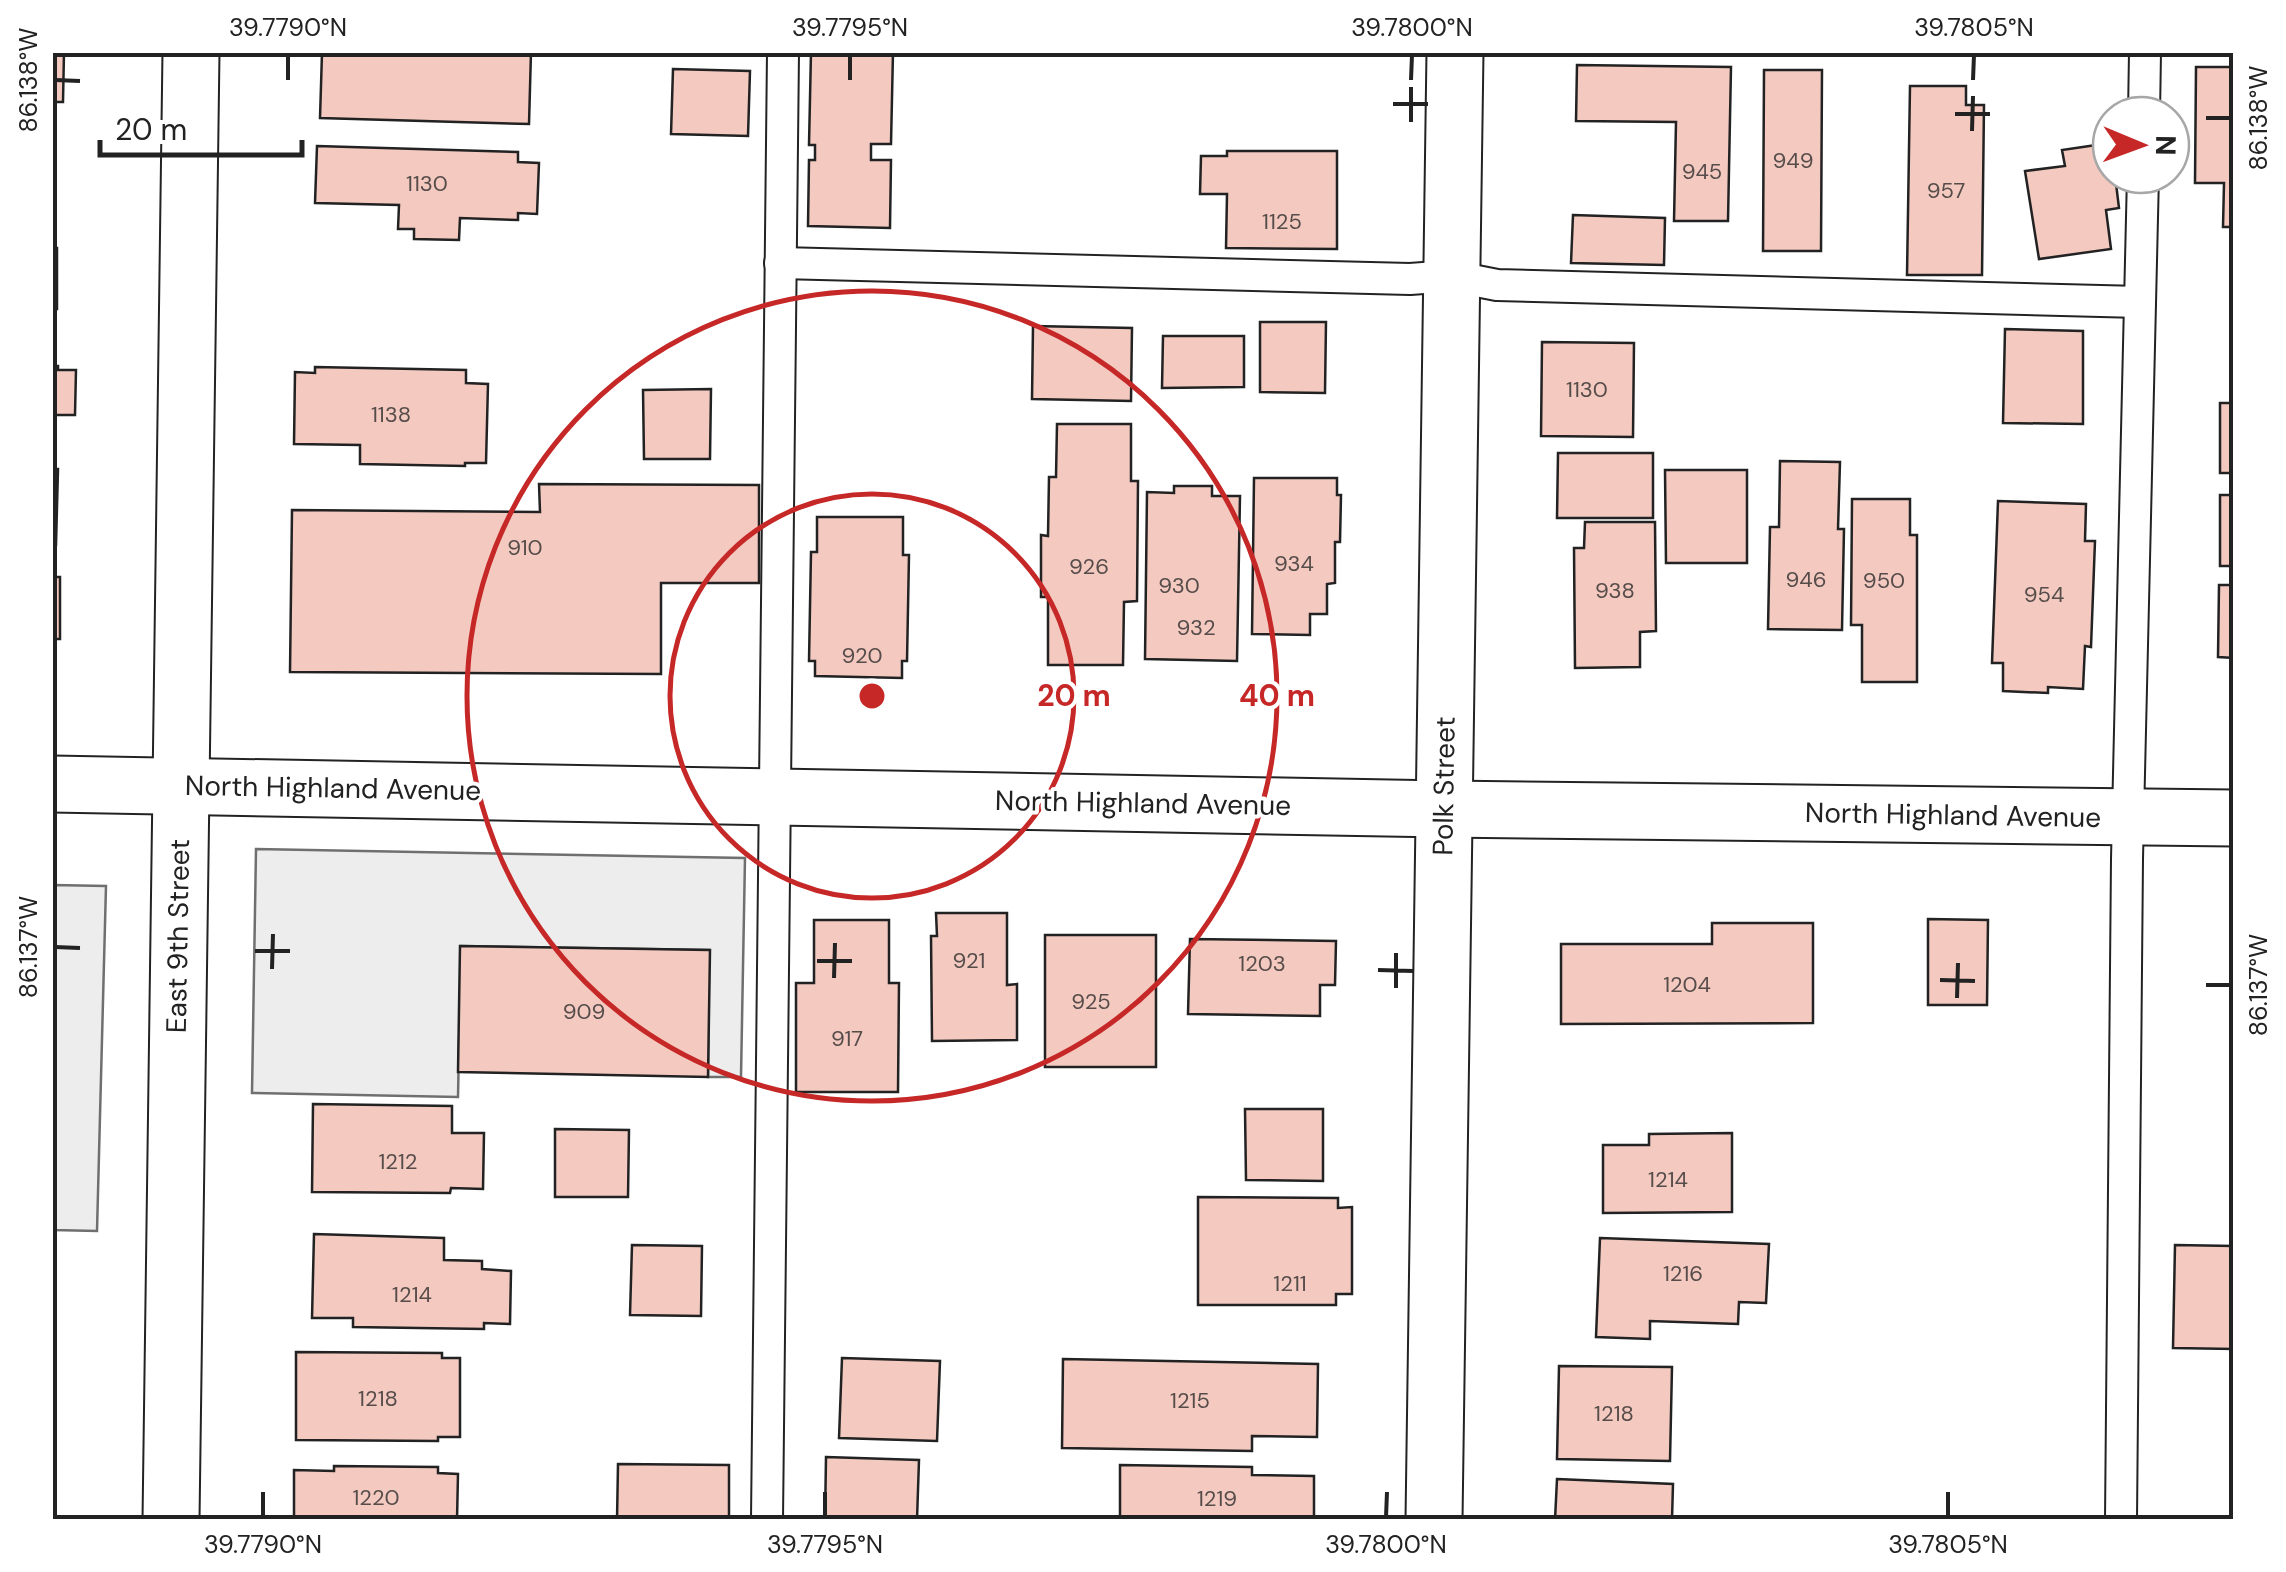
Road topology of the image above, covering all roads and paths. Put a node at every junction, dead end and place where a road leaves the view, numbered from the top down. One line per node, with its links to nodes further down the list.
1 (191, 52): 11 (street, East 9th Street)
2 (783, 52): 7 (lane)
3 (1454, 52): 8 (street, Polk Street)
4 (2146, 52): 5 (lane)
5 (2145, 95)
6 (2143, 195): 9 (lane)
7 (780, 263): 8 (lane); 12 (lane)
8 (1451, 276): 9 (lane); 13 (street, Polk Street)
9 (2140, 302): 14 (lane)
10 (52, 784): 11 (street, North Highland Avenue)
11 (180, 786): 12 (street, North Highland Avenue); 16 (street, East 9th Street)
12 (774, 796): 13 (street, North Highland Avenue); 17 (lane)
13 (1444, 810): 14 (street, North Highland Avenue); 18 (street, Polk Street)
14 (2130, 817): 15 (street, North Highland Avenue); 19 (lane)
15 (2234, 818)
16 (172, 1520)
17 (767, 1520)
18 (1434, 1520)
19 (2121, 1520)

